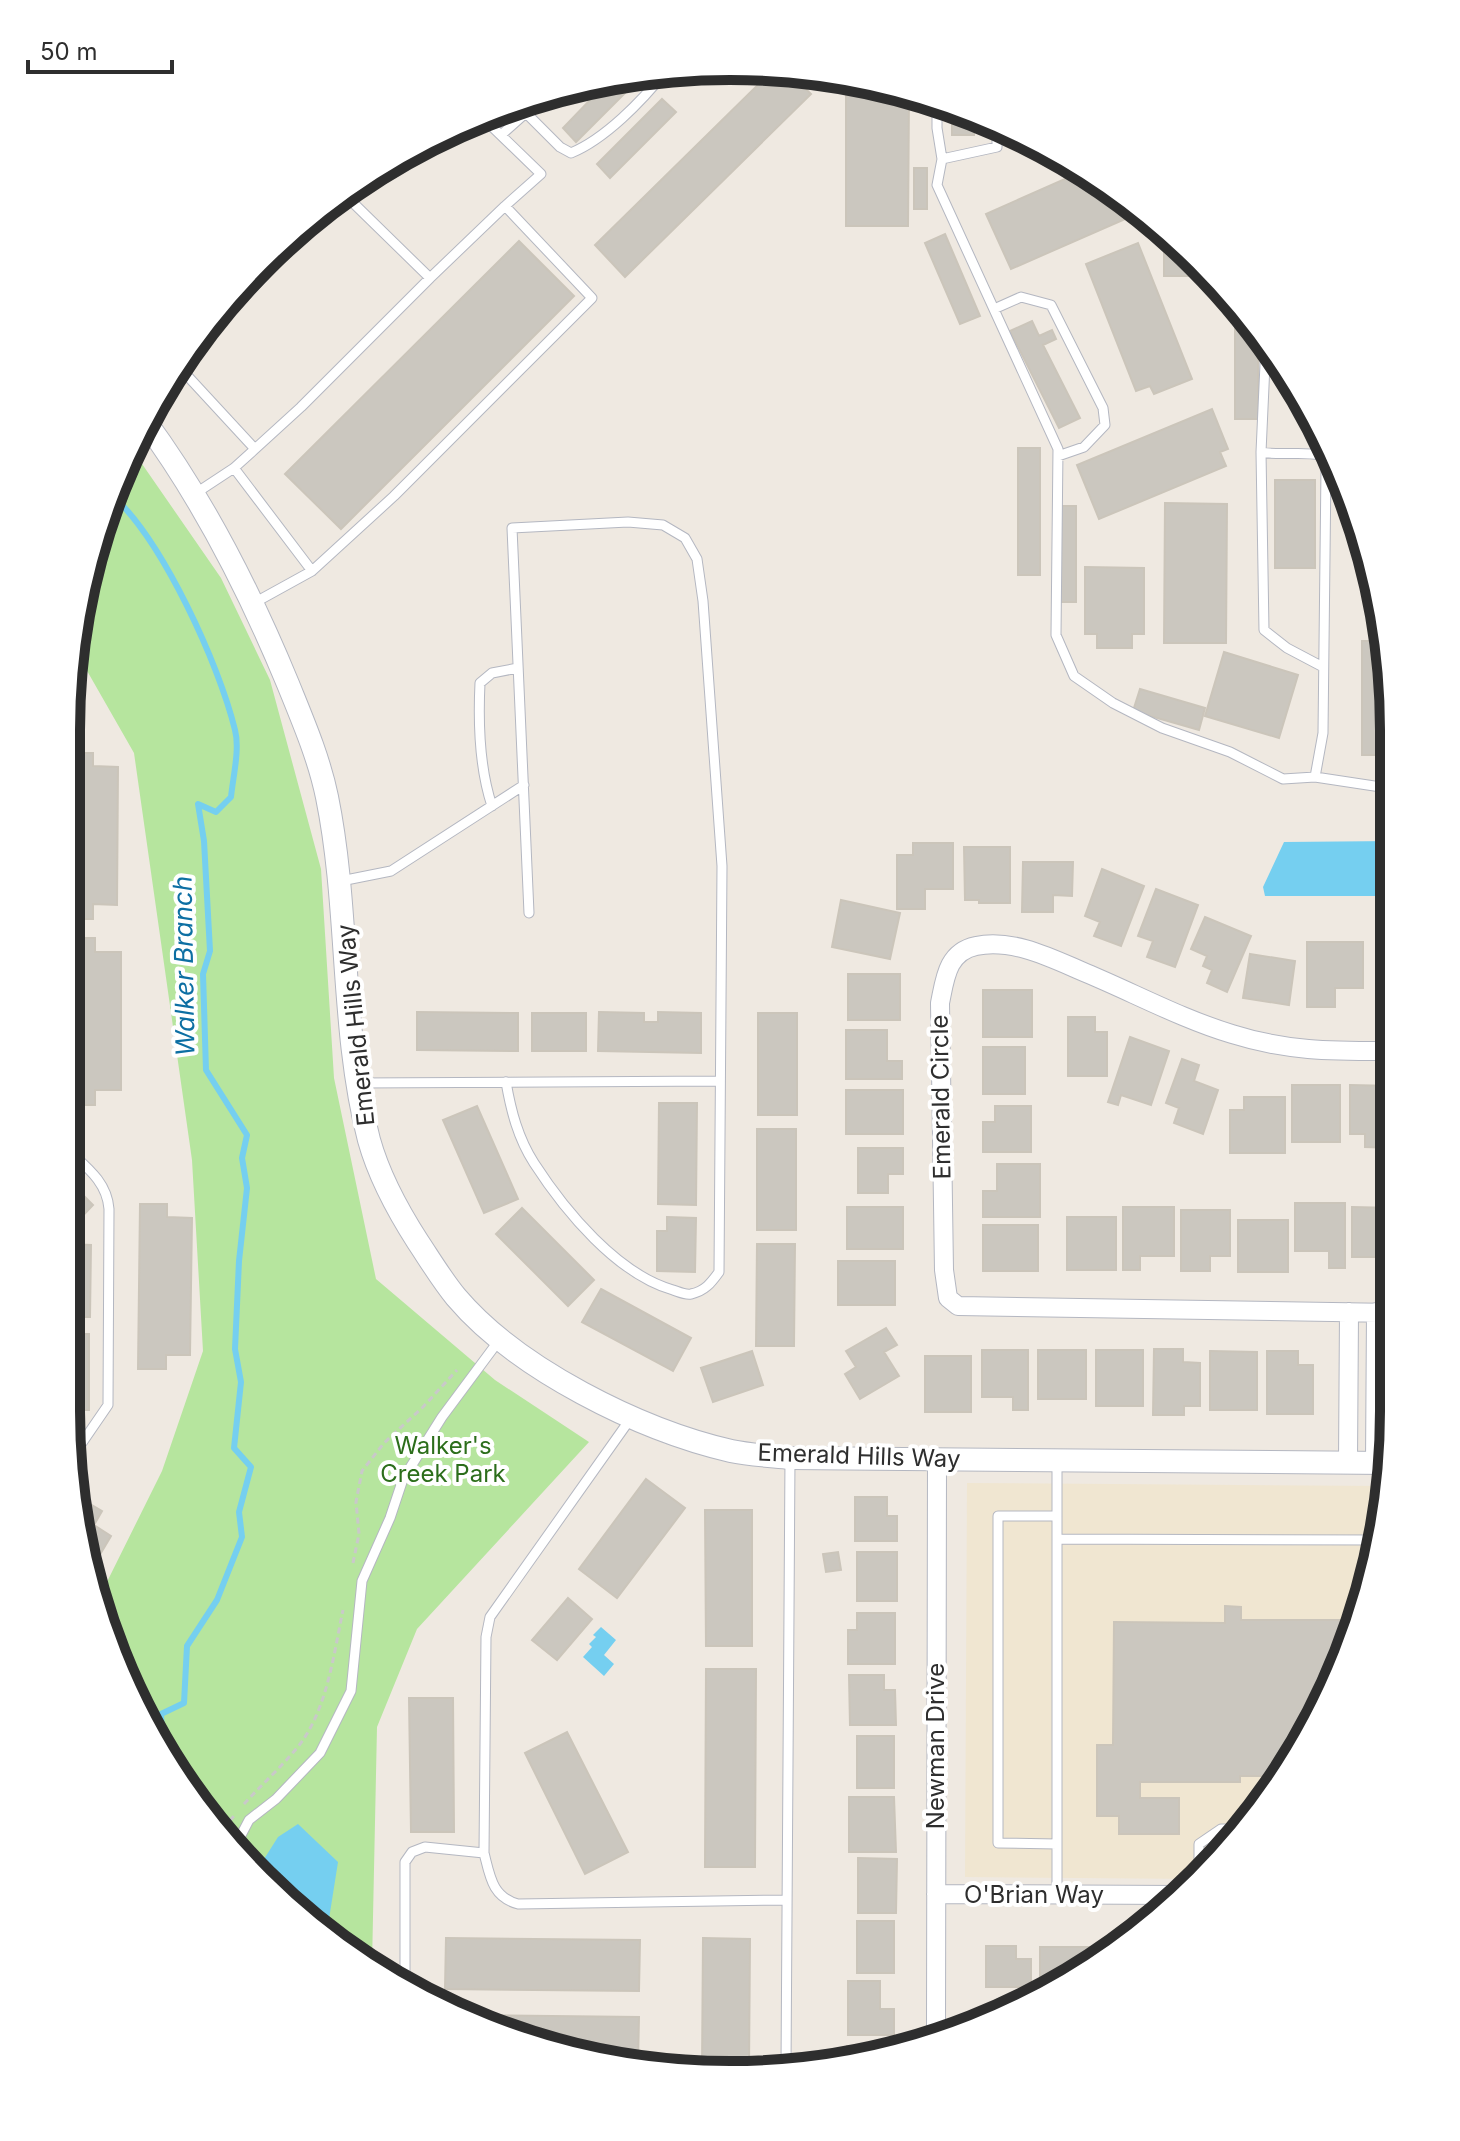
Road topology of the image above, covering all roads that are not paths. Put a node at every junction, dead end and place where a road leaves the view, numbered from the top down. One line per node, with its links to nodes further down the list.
1 (655, 85): 2 (lane)
2 (526, 113): 5 (lane)
3 (937, 113): 7 (lane)
4 (491, 125): 5 (lane)
5 (501, 135): 9 (lane)
6 (997, 138): 7 (lane)
7 (942, 159): 11 (lane)
8 (353, 201): 10 (lane)
9 (505, 206): 10 (lane); 22 (lane)
10 (430, 278): 15 (lane)
11 (994, 309): 18 (lane); 18 (lane)
12 (1265, 362): 16 (lane)
13 (186, 375): 15 (lane)
14 (153, 432): 21 (street, Emerald Hills Way)
15 (255, 449): 19 (lane)
16 (1261, 452): 17 (lane); 24 (lane)
17 (1319, 455)
18 (1058, 456): 26 (lane)
19 (234, 468): 21 (lane); 22 (lane)
20 (1326, 470): 24 (lane)
21 (193, 496): 23 (street, Emerald Hills Way)
22 (312, 571): 23 (lane)
23 (252, 604): 30 (street, Emerald Hills Way)
24 (1323, 667): 26 (lane)
25 (518, 668): 27 (lane); 29 (lane); 33 (lane)
26 (1315, 777): 28 (lane)
27 (524, 785): 29 (lane); 31 (lane)
28 (1380, 787)
29 (492, 806): 30 (lane)
30 (341, 881): 35 (street, Emerald Hills Way)
31 (529, 913)
32 (1380, 1051): 37 (street, Emerald Circle)
33 (719, 1081): 34 (lane); 34 (lane)
34 (506, 1082): 35 (lane)
35 (358, 1083): 39 (street, Emerald Hills Way)
36 (80, 1162): 41 (lane)
37 (1349, 1312): 38 (street, Emerald Circle); 45 (street)
38 (1380, 1312)
39 (501, 1338): 40 (street, Emerald Hills Way); 51 (lane)
40 (632, 1416): 42 (street, Emerald Hills Way); 53 (lane)
41 (82, 1443)
42 (790, 1458): 43 (street, Emerald Hills Way); 58 (lane)
43 (937, 1459): 44 (street, Emerald Hills Way); 55 (street, Newman Drive)
44 (1057, 1460): 45 (street, Emerald Hills Way); 47 (lane)
45 (1348, 1463): 46 (street, Emerald Hills Way)
46 (1378, 1463)
47 (1057, 1516): 48 (lane); 52 (lane)
48 (1057, 1539): 49 (lane); 52 (lane)
49 (1368, 1540)
50 (1228, 1829): 54 (lane)
51 (240, 1838)
52 (1057, 1844): 56 (lane)
53 (484, 1853): 58 (lane); 59 (lane)
54 (1199, 1861)
55 (936, 1894): 56 (street, O'Brian Way); 60 (street, Newman Drive)
56 (1057, 1895): 57 (street, O'Brian Way)
57 (1164, 1895)
58 (787, 1900): 61 (lane)
59 (405, 1974)
60 (936, 2028)
61 (786, 2058)

